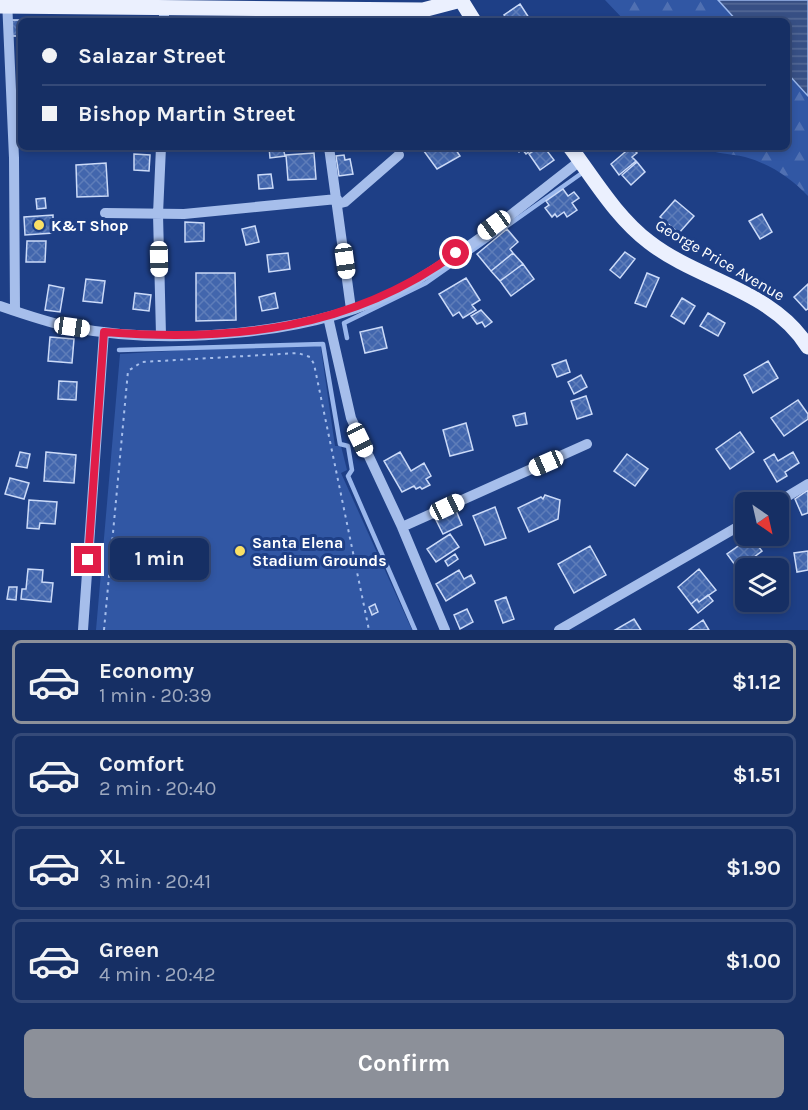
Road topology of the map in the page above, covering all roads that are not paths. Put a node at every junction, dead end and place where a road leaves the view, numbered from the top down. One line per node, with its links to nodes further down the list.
1 (461, 0): 4 (main road); 5 (main road)
2 (5, 4): 3 (main road); 16 (street)
3 (164, 15): 4 (main road)
4 (308, 15)
5 (472, 18)
6 (161, 150): 13 (street)
7 (329, 150): 11 (street)
8 (572, 150): 10 (main road, George Price Avenue)
9 (399, 155): 11 (street)
10 (580, 161): 15 (street); 20 (main road, George Price Avenue)
11 (337, 201): 13 (street); 15 (street)
12 (105, 213): 13 (street)
13 (158, 214): 19 (street)
14 (0, 306): 16 (street)
15 (351, 309): 17 (street)
16 (15, 311): 18 (street)
17 (328, 317): 19 (street); 24 (street)
18 (104, 332): 19 (street); 26 (street)
19 (161, 335)
20 (808, 347)
21 (587, 444): 24 (street)
22 (808, 484): 23 (street)
23 (789, 495)
24 (402, 527): 27 (street)
25 (735, 528): 28 (street)
26 (83, 630)
27 (445, 630)
28 (559, 630)

